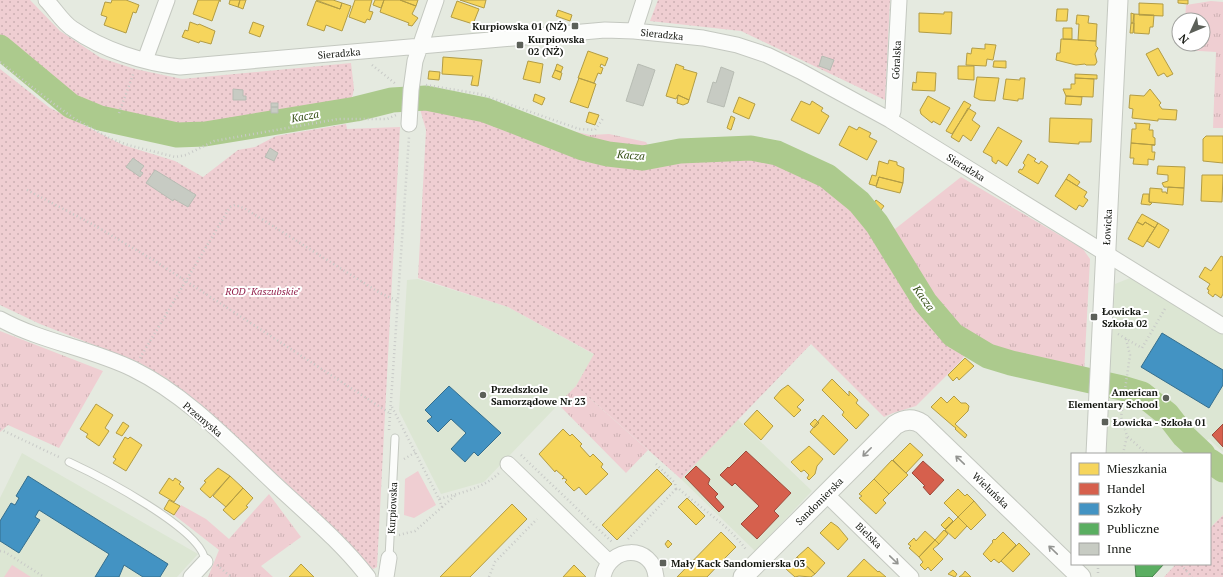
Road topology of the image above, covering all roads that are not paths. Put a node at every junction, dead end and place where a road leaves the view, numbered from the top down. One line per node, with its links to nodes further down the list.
1 (46, 0): 9 (street, Sieradzka)
2 (167, 0): 9 (street)
3 (436, 0): 8 (street)
4 (644, 0): 7 (street)
5 (899, 0): 10 (street, Góralska)
6 (1118, 0): 12 (street, Łowicka)
7 (634, 31): 8 (street, Sieradzka); 10 (street, Sieradzka)
8 (419, 45): 9 (street, Sieradzka); 11 (street)
9 (140, 65)
10 (890, 120): 12 (street, Sieradzka)
11 (409, 124)
12 (1106, 253): 14 (street, Sieradzka); 17 (street, Łowicka)
13 (0, 319): 26 (street, Przemyska)
14 (1223, 326)
15 (894, 425): 20 (street, Sandomierska, one-way to 20); 32 (street, Wieluńska, one-way to 15)
16 (395, 438): 21 (lane, Kurpiowska)
17 (1096, 453)
18 (69, 462): 22 (lane)
19 (508, 464): 23 (street)
20 (826, 494): 30 (street, Sandomierska); 31 (street, Bielska, one-way to 31)
21 (389, 558): 27 (street, Kurpiowska)
22 (205, 562): 25 (street)
23 (609, 562): 28 (street); 29 (street)
24 (1090, 565): 33 (street)
25 (190, 577)
26 (368, 577)
27 (386, 577)
28 (603, 577)
29 (656, 577)
30 (743, 577)
31 (911, 577)
32 (1081, 577)
33 (1090, 577)

